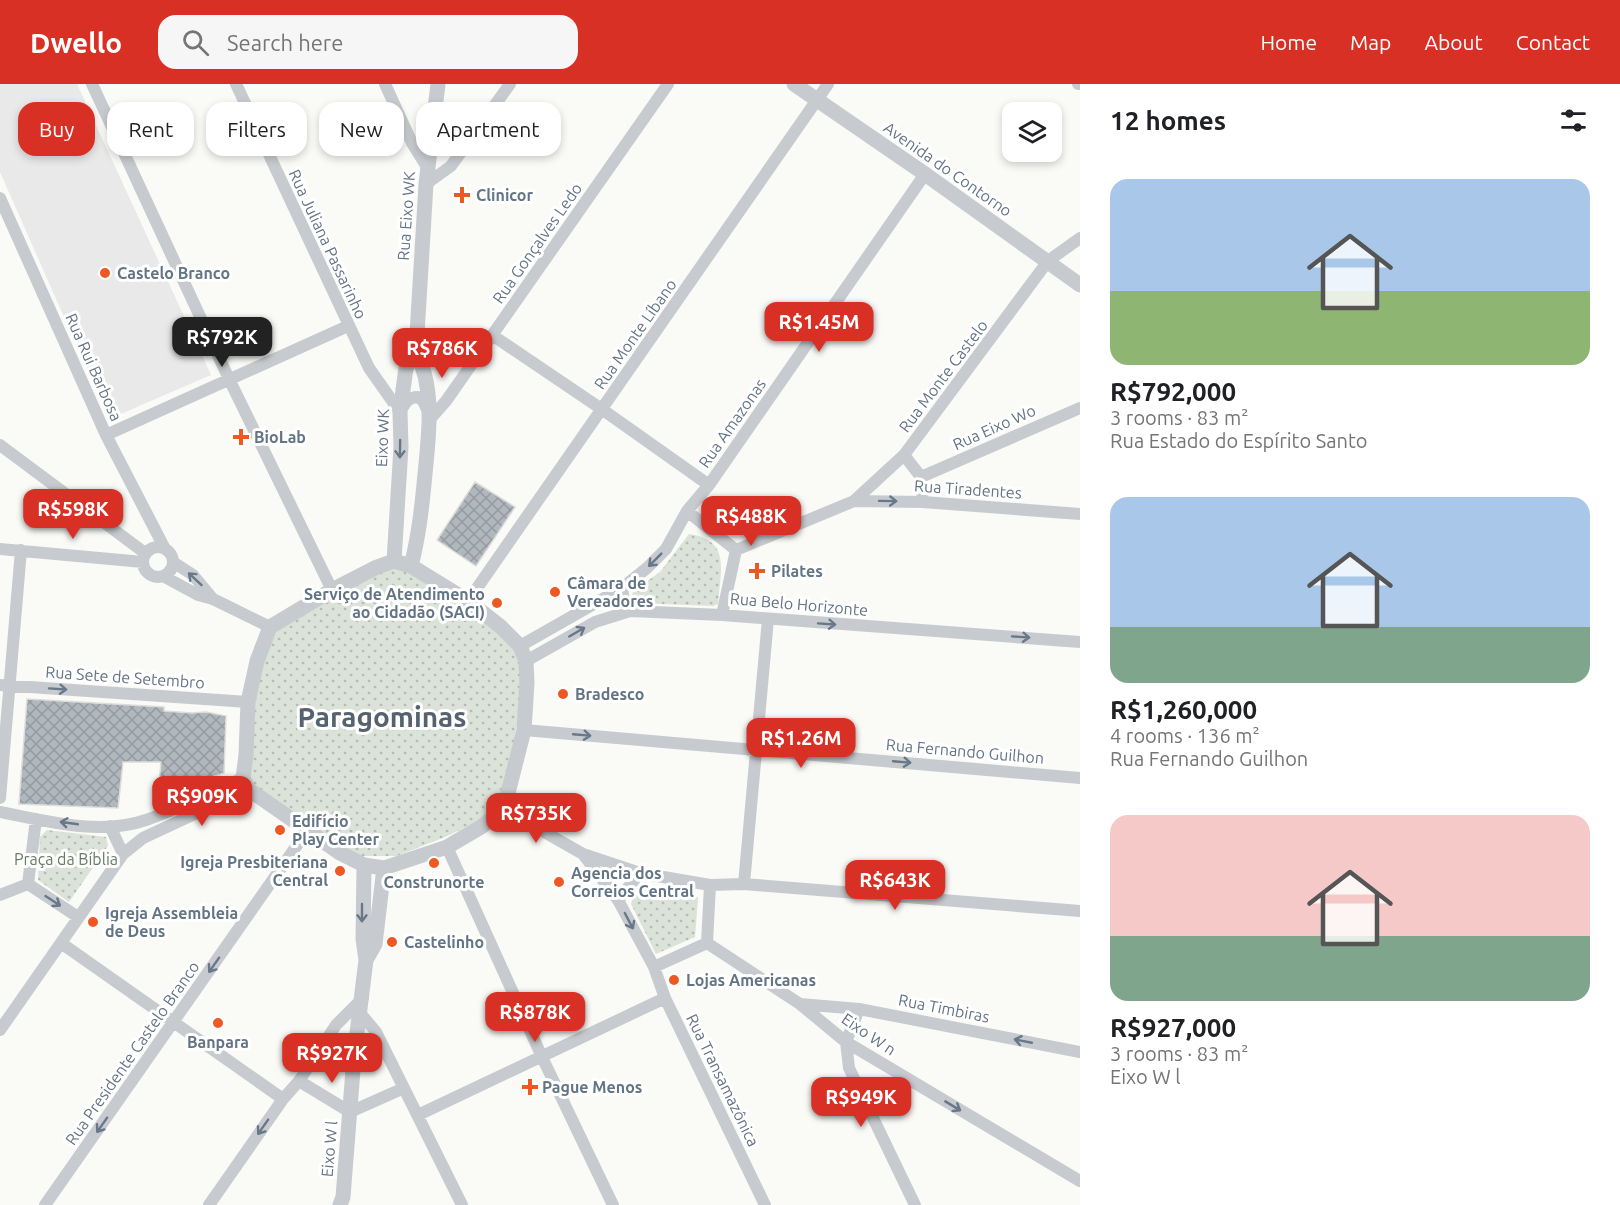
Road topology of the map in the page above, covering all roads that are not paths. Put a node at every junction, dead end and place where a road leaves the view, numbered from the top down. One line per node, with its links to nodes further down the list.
1 (92, 84): 20 (street)
2 (236, 84): 17 (street, Rua Juliana Passarinho)
3 (385, 84): 10 (street)
4 (438, 84): 10 (street, Rua Eixo WK)
5 (510, 84): 12 (street)
6 (668, 84): 18 (street, Rua Gonçalves Ledo)
7 (794, 84): 9 (street, Avenida do Contorno)
8 (828, 84): 9 (street, Rua Monte Líbano)
9 (816, 100): 11 (street, Avenida do Contorno); 22 (street, Rua Monte Líbano)
10 (427, 167): 12 (street, Rua Eixo WK)
11 (925, 174): 15 (street, Avenida do Contorno); 29 (street, Rua Amazonas)
12 (426, 184): 19 (street, Rua Eixo WK)
13 (0, 198): 25 (street, Rua Rui Barbosa)
14 (1080, 238): 15 (street, Rua Monte Castelo)
15 (1048, 261): 16 (street, Avenida do Contorno); 27 (street, Rua Monte Castelo)
16 (1080, 285)
17 (348, 326): 20 (street); 23 (street, Rua Juliana Passarinho)
18 (492, 335): 22 (street); 24 (street, Rua Gonçalves Ledo)
19 (416, 351): 23 (street, Eixo WK); 24 (street)
20 (230, 381): 25 (street); 44 (street)
21 (1080, 408): 28 (street, Rua Eixo Wo)
22 (603, 410): 29 (street); 46 (street, Rua Monte Líbano)
23 (400, 412): 24 (street); 39 (street, Eixo WK, one-way to 39)
24 (431, 418): 41 (street)
25 (106, 435): 34 (street, Rua Rui Barbosa)
26 (0, 445): 38 (street)
27 (904, 455): 28 (street); 30 (street, Rua Monte Castelo)
28 (921, 477): 31 (street)
29 (709, 485): 32 (street, Rua Amazonas)
30 (854, 501): 31 (street, Rua Tiradentes, one-way to 31); 37 (street)
31 (923, 502): 33 (street, Rua Tiradentes)
32 (687, 512): 37 (street); 43 (street, Rua Amazonas, one-way to 43)
33 (1080, 514)
34 (164, 547): 38 (street); 40 (street)
35 (0, 549): 36 (street)
36 (21, 550): 38 (street); 54 (street)
37 (736, 550): 48 (street)
38 (144, 558): 42 (street)
39 (394, 561): 41 (street); 44 (street)
40 (174, 562): 42 (street); 45 (street, one-way to 40)
41 (411, 566): 46 (street)
42 (163, 576): 45 (street)
43 (622, 588): 47 (street); 52 (street, Rua Amazonas)
44 (332, 590): 50 (street)
45 (213, 599): 50 (street)
46 (468, 602): 52 (street)
47 (630, 611): 48 (street, Rua Belo Horizonte); 53 (street, Rua Belo Horizonte, one-way to 47)
48 (722, 615): 49 (street, Rua Belo Horizonte)
49 (768, 620): 51 (street, Rua Belo Horizonte, one-way to 51); 57 (street)
50 (270, 627): 55 (street)
51 (1080, 642)
52 (520, 646): 53 (street)
53 (526, 662): 56 (street)
54 (5, 686): 55 (street, Rua Sete de Setembro, one-way to 55); 60 (street)
55 (248, 702): 59 (street)
56 (524, 730): 57 (street, Rua Fernando Guilhon, one-way to 57); 61 (street)
57 (756, 750): 58 (street, Rua Fernando Guilhon, one-way to 58); 73 (street)
58 (1080, 778)
59 (246, 783): 64 (street); 65 (street); 67 (street)
60 (0, 798)
61 (504, 809): 66 (street); 68 (street)
62 (0, 812): 63 (street)
63 (36, 819): 64 (street, one-way to 63); 72 (street)
64 (110, 826): 67 (street)
65 (307, 831): 69 (street); 87 (street, Rua Presidente Castelo Branco, one-way to 87)
66 (447, 847): 70 (street); 91 (street)
67 (123, 854): 78 (street)
68 (583, 854): 71 (street); 76 (street, Rua Transamazônica)
69 (364, 865): 70 (street); 81 (street, Eixo W l, one-way to 81)
70 (384, 867): 81 (street, Eixo W l)
71 (640, 873): 74 (street); 76 (street)
72 (28, 884): 75 (street); 78 (street, one-way to 78)
73 (744, 884): 74 (street); 77 (street)
74 (710, 885): 80 (street)
75 (0, 895)
76 (618, 900): 82 (street, Rua Transamazônica, one-way to 82)
77 (1080, 911)
78 (78, 917): 79 (street)
79 (61, 943): 87 (street); 88 (street)
80 (707, 943): 82 (street); 84 (street, Eixo W n)
81 (366, 960): 85 (street, Eixo W l)
82 (654, 967): 83 (street, Rua Transamazônica)
83 (665, 998): 91 (street); 103 (street, Rua Transamazônica)
84 (800, 1004): 86 (street, Rua Timbiras); 89 (street, Eixo W n)
85 (362, 1006): 92 (street); 93 (street); 95 (street, Eixo W l)
86 (859, 1009): 89 (street); 90 (street, Rua Timbiras, one-way to 86)
87 (174, 1023): 94 (street); 99 (street, Rua Presidente Castelo Branco, one-way to 99)
88 (0, 1029)
89 (846, 1042): 97 (street, Eixo W n, one-way to 97); 104 (street)
90 (1080, 1052)
91 (542, 1057): 96 (street); 102 (street)
92 (299, 1081): 94 (street); 95 (street)
93 (404, 1088): 95 (street); 96 (street)
94 (283, 1100): 100 (street, one-way to 100)
95 (350, 1112): 98 (street, Eixo W l)
96 (418, 1115): 101 (street)
97 (1080, 1181)
98 (342, 1202)
99 (45, 1205)
100 (209, 1205)
101 (462, 1205)
102 (613, 1205)
103 (765, 1205)
104 (915, 1205)

